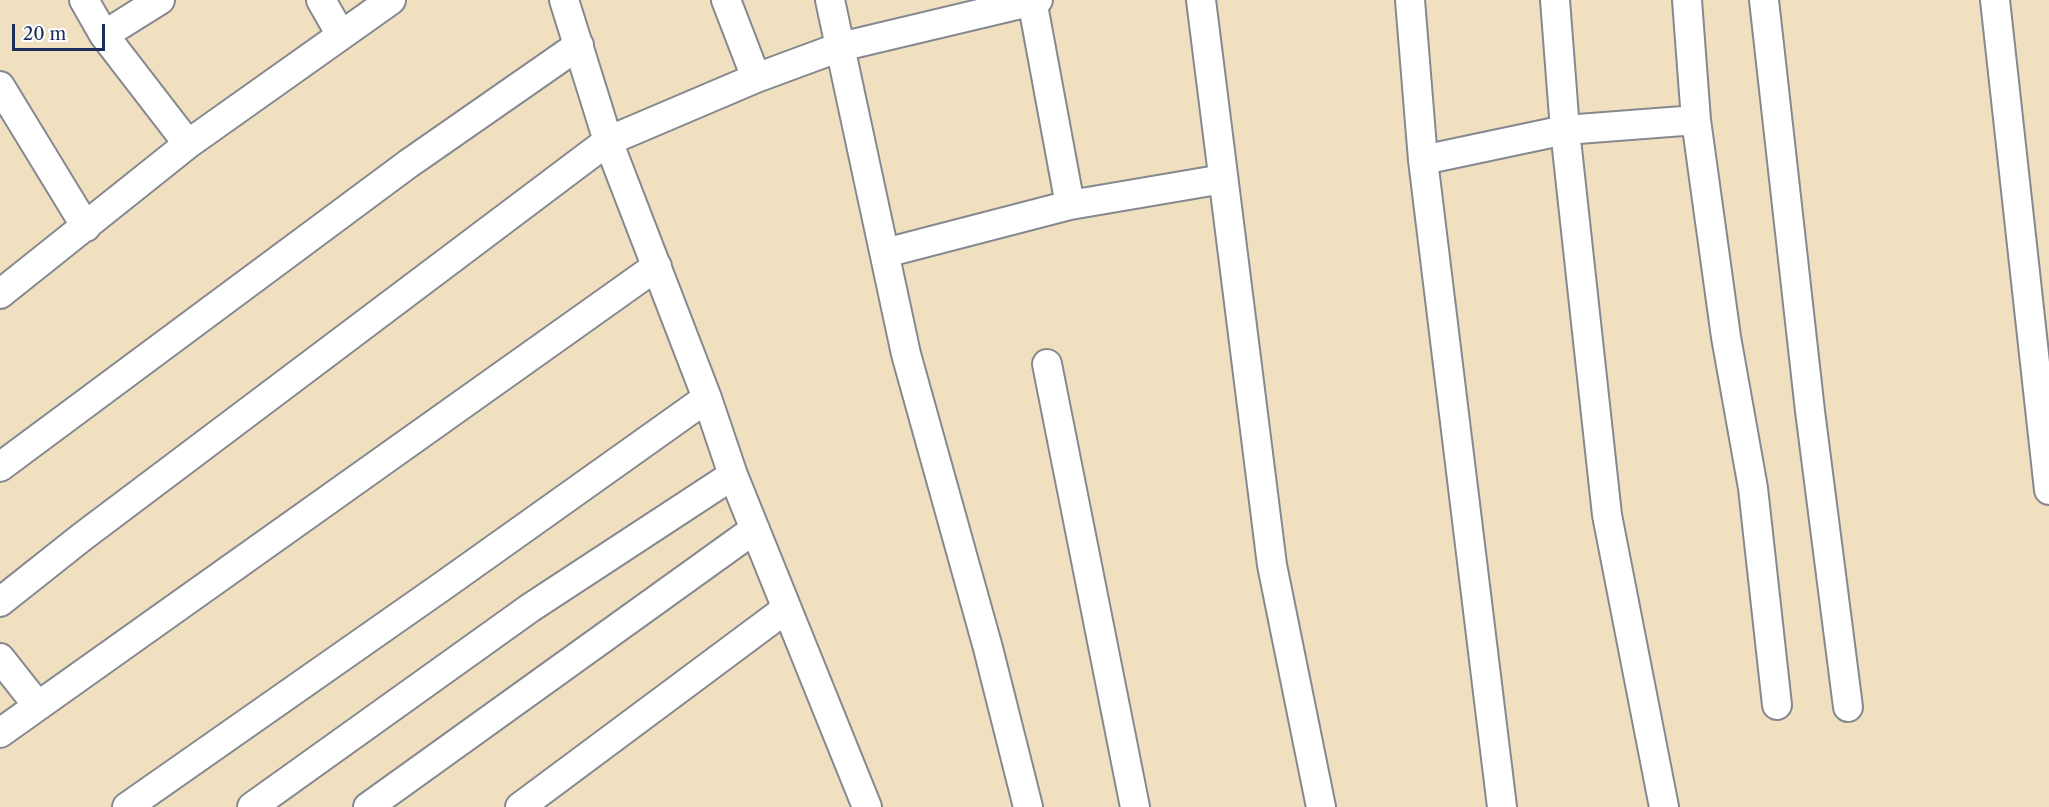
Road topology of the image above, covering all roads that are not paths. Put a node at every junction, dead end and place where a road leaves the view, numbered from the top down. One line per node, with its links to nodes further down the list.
1 (84, 0): 15 (street)
2 (160, 0): 15 (street)
3 (321, 0): 16 (street)
4 (391, 0): 16 (street)
5 (564, 0): 17 (street)
6 (726, 0): 19 (street)
7 (830, 0): 18 (street)
8 (1034, 0): 18 (street); 27 (street)
9 (1201, 0): 26 (street)
10 (1410, 0): 25 (street)
11 (1555, 0): 22 (street)
12 (1687, 0): 21 (street)
13 (1764, 0): 43 (street)
14 (1995, 0): 36 (street)
15 (104, 34): 24 (street)
16 (341, 34): 24 (street)
17 (579, 45): 23 (street); 34 (street)
18 (840, 47): 19 (street); 29 (street)
19 (756, 78): 23 (street)
20 (0, 86): 28 (street)
21 (1696, 120): 22 (street); 41 (street)
22 (1565, 130): 25 (street); 54 (street)
23 (608, 141): 30 (street); 38 (street)
24 (188, 144): 28 (street)
25 (1423, 160): 45 (street)
26 (1223, 179): 27 (street); 53 (street)
27 (1070, 205): 29 (street)
28 (86, 227): 31 (street)
29 (885, 253): 51 (street)
30 (657, 266): 33 (street); 42 (street)
31 (0, 294)
32 (1047, 364): 52 (street)
33 (707, 398): 35 (street); 46 (street)
34 (0, 467)
35 (733, 475): 37 (street); 47 (street)
36 (2049, 490)
37 (755, 530): 39 (street); 48 (street)
38 (0, 602)
39 (786, 609): 49 (street); 50 (street)
40 (0, 658): 42 (street)
41 (1777, 705)
42 (38, 706): 44 (street)
43 (1848, 707)
44 (0, 733)
45 (1494, 805)
46 (127, 807)
47 (252, 807)
48 (368, 807)
49 (520, 807)
50 (867, 807)
51 (1028, 807)
52 (1135, 807)
53 (1321, 807)
54 (1664, 807)

